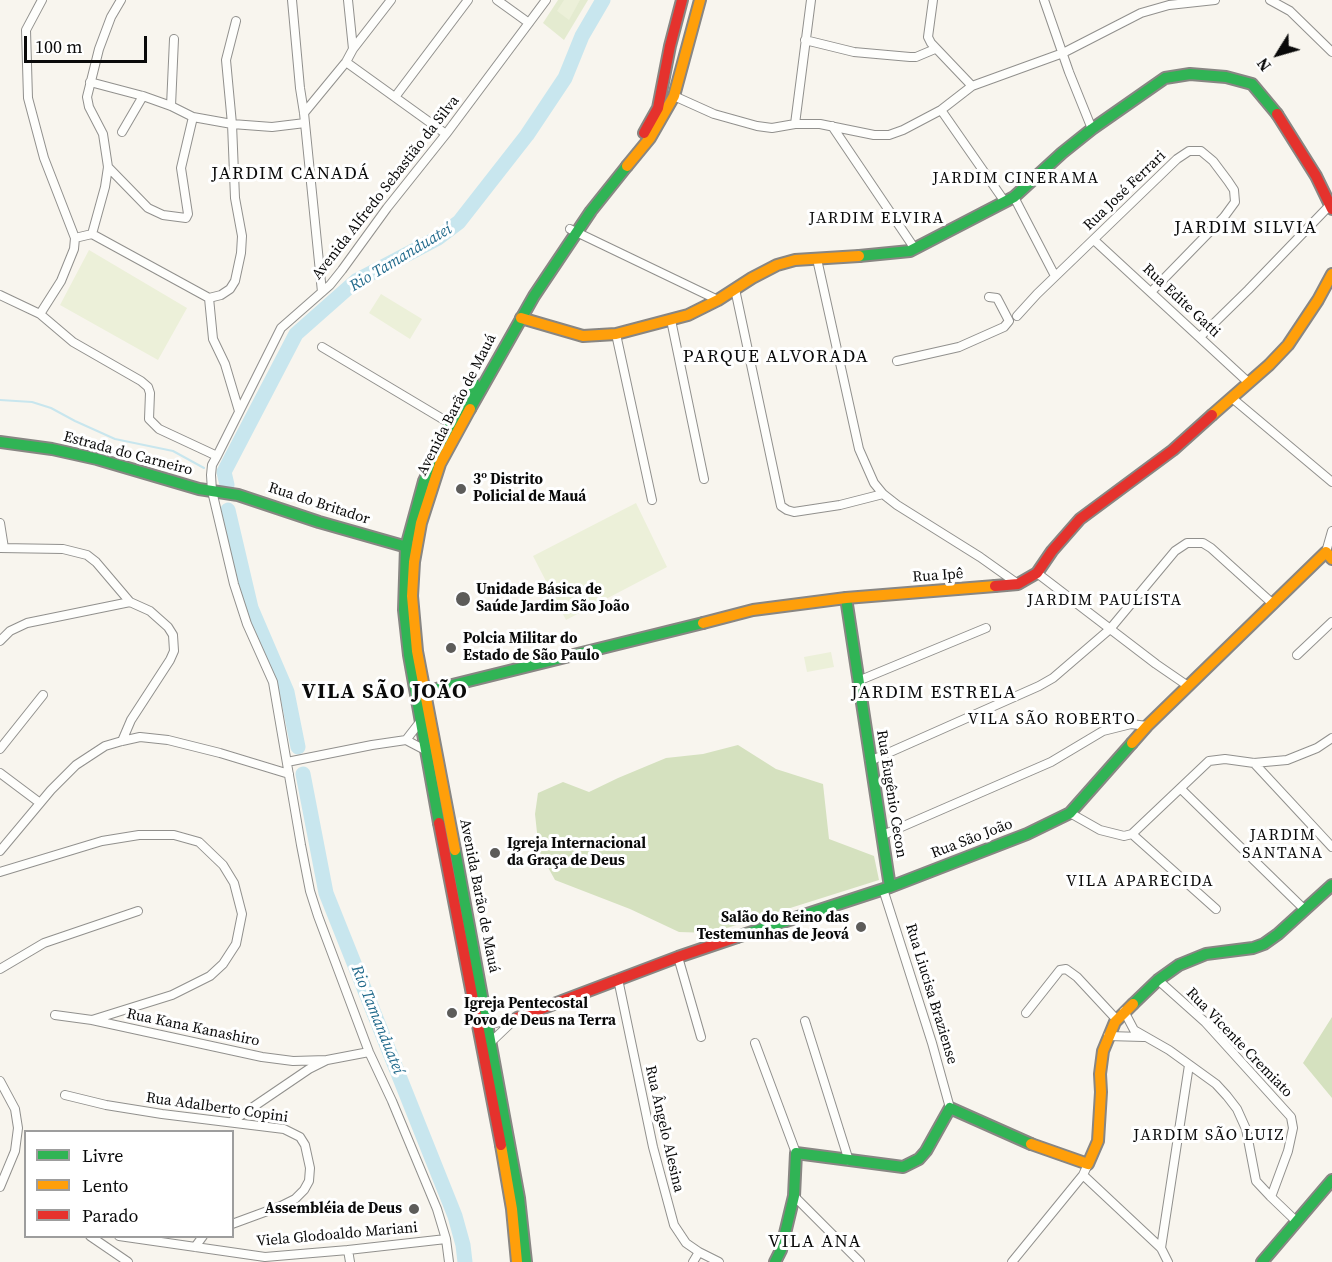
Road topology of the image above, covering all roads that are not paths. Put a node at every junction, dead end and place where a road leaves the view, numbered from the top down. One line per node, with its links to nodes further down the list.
1 (42, 0): 48 (street)
2 (121, 0): 27 (street)
3 (292, 0): 34 (street)
4 (348, 0): 21 (street)
5 (391, 0): 21 (street)
6 (468, 0): 31 (street)
7 (497, 0): 17 (street)
8 (546, 0): 17 (street, Avenida Alfredo Sebastião da Silva)
9 (682, 0): 20 (street, Avenida Barão de Mauá)
10 (700, 0): 23 (street, Avenida Barão de Mauá)
11 (811, 0): 19 (street)
12 (933, 0): 22 (street)
13 (1044, 0): 25 (street)
14 (1215, 0): 25 (street)
15 (1270, 0): 24 (street)
16 (236, 21): 37 (street)
17 (529, 23): 42 (street, Avenida Alfredo Sebastião da Silva)
18 (174, 39): 32 (street)
19 (805, 40): 22 (street); 38 (street)
20 (670, 46): 23 (street); 46 (street, Avenida Barão de Mauá)
21 (353, 49): 26 (street)
22 (934, 49): 28 (street)
23 (687, 50): 30 (street, Avenida Barão de Mauá)
24 (1332, 52)
25 (1063, 53): 28 (street); 40 (street)
26 (346, 62): 31 (street); 34 (street)
27 (90, 82): 29 (street); 43 (street)
28 (972, 86): 33 (street)
29 (143, 96): 32 (street); 41 (street)
30 (674, 96): 38 (street); 46 (street, Avenida Barão de Mauá)
31 (395, 97): 42 (street)
32 (171, 106): 35 (street)
33 (941, 110): 39 (street); 44 (street)
34 (304, 113): 36 (street)
35 (193, 117): 37 (street); 43 (street)
36 (305, 123): 37 (street); 55 (street)
37 (232, 124): 59 (street)
38 (795, 124): 39 (street)
39 (832, 126): 50 (street)
40 (1092, 129): 44 (street); 45 (street)
41 (122, 132)
42 (446, 134): 55 (street, Avenida Alfredo Sebastião da Silva)
43 (108, 167): 47 (street)
44 (1010, 200): 50 (street); 53 (street)
45 (1331, 207): 66 (street)
46 (573, 230): 60 (street); 63 (street, Avenida Barão de Mauá)
47 (92, 234): 48 (street); 59 (street)
48 (75, 238): 61 (street)
49 (1094, 240): 53 (street, Rua José Ferrari); 56 (street, Rua Edite Gatti); 56 (street, Rua José Ferrari)
50 (915, 249): 51 (street)
51 (817, 259): 54 (street); 78 (street)
52 (1332, 274): 69 (street, Rua Ipê)
53 (1055, 276): 62 (street, Rua José Ferrari)
54 (735, 289): 60 (street); 78 (street)
55 (322, 292): 71 (street, Avenida Alfredo Sebastião da Silva)
56 (1151, 292): 66 (street, Rua Edite Gatti)
57 (0, 295): 61 (street)
58 (989, 297): 68 (street)
59 (209, 298): 71 (street)
60 (718, 300): 64 (street)
61 (40, 314): 74 (street)
62 (1017, 316)
63 (518, 317): 65 (street); 72 (street, Avenida Barão de Mauá); 83 (street, Avenida Barão de Mauá)
64 (671, 320): 65 (street); 75 (street)
65 (616, 334): 79 (street)
66 (1200, 337): 69 (street, Rua Edite Gatti)
67 (322, 347): 72 (street)
68 (897, 361)
69 (1249, 383): 70 (street, Rua Ipê)
70 (1232, 398): 76 (street); 85 (street, Rua Ipê)
71 (239, 411): 74 (street, Avenida Alfredo Sebastião da Silva)
72 (451, 424): 83 (street, Avenida Barão de Mauá)
73 (0, 442): 77 (street, Estrada do Carneiro)
74 (217, 456): 77 (street, Avenida Alfredo Sebastião da Silva)
75 (704, 479)
76 (1332, 482)
77 (212, 491): 83 (street, Rua do Britador); 108 (street, Avenida Alfredo Sebastião da Silva)
78 (883, 494): 86 (street)
79 (652, 500)
80 (0, 523): 82 (street)
81 (1332, 531): 84 (street, Rua São João)
82 (2, 548): 88 (street)
83 (411, 548): 94 (street, Avenida Barão de Mauá); 98 (street, Avenida Barão de Mauá)
84 (1329, 555): 89 (street, Rua São João)
85 (1037, 573): 86 (street, Rua Ipê); 92 (street)
86 (1018, 584): 87 (street, Rua Ipê)
87 (846, 598): 96 (street, Rua Eugênio Cecon); 98 (street, Rua Ipê)
88 (130, 602): 93 (street); 104 (street)
89 (1273, 604): 92 (street); 97 (street, Rua São João)
90 (1332, 622): 95 (street)
91 (987, 628): 96 (street)
92 (1110, 629): 97 (street); 107 (street)
93 (0, 641)
94 (409, 656): 98 (street); 100 (street, Avenida Barão de Mauá)
95 (1297, 656)
96 (858, 681): 107 (street, Rua Eugênio Cecon)
97 (1188, 686): 101 (street, Rua São João)
98 (424, 692): 109 (street, Avenida Barão de Mauá)
99 (43, 695): 105 (street)
100 (420, 722): 103 (street); 106 (street, Avenida Barão de Mauá)
101 (1147, 726): 115 (street, Rua São João); 117 (street)
102 (1332, 738): 110 (street)
103 (406, 740): 106 (street); 108 (street)
104 (122, 741): 112 (street); 114 (street)
105 (0, 749)
106 (426, 749): 109 (street); 136 (street, Avenida Barão de Mauá)
107 (870, 761): 117 (street, Rua Eugênio Cecon)
108 (287, 762): 112 (street, Avenida Alfredo Sebastião da Silva)
109 (438, 762): 136 (street, Avenida Barão de Mauá)
110 (1254, 764): 113 (street); 118 (street)
111 (0, 773): 114 (street)
112 (289, 774): 142 (street, Avenida Alfredo Sebastião da Silva)
113 (1181, 789): 116 (street); 124 (street)
114 (40, 803): 119 (street)
115 (1070, 813): 116 (street); 122 (street, Rua São João)
116 (1132, 834): 123 (street)
117 (883, 835): 122 (street, Rua Eugênio Cecon)
118 (1332, 847)
119 (0, 851)
120 (0, 872): 134 (street)
121 (1332, 885): 124 (street)
122 (887, 888): 126 (street, Rua São João); 147 (street, Rua Liucisa Braziense)
123 (1216, 909)
124 (1305, 910): 129 (street)
125 (138, 911): 127 (street)
126 (678, 957): 128 (street, Rua São João); 138 (street)
127 (0, 969)
128 (618, 979): 133 (street, Rua São João); 166 (street, Rua Ângelo Alesina)
129 (1158, 980): 132 (street); 156 (street, Rua Vicente Cremiato)
130 (1026, 1013): 132 (street)
131 (55, 1015): 134 (street, Rua Kana Kanashiro)
132 (1120, 1016): 137 (street); 139 (street)
133 (517, 1018): 136 (street, Rua São João); 140 (street, Rua São João)
134 (92, 1020): 143 (street, Rua Kana Kanashiro)
135 (805, 1021): 150 (street)
136 (483, 1026): 140 (street, Avenida Barão de Mauá); 171 (street, Avenida Barão de Mauá)
137 (1108, 1036): 139 (street); 151 (street)
138 (701, 1037)
139 (1144, 1037): 144 (street)
140 (491, 1042): 172 (street, Avenida Barão de Mauá)
141 (755, 1043): 149 (street)
142 (369, 1052): 143 (street); 162 (street, Avenida Alfredo Sebastião da Silva)
143 (327, 1060): 148 (street)
144 (1189, 1065): 156 (street); 164 (street)
145 (0, 1081): 154 (street)
146 (65, 1095): 148 (street, Rua Adalberto Copini)
147 (950, 1108): 150 (street); 151 (street)
148 (231, 1122): 158 (street, Rua Adalberto Copini)
149 (796, 1153): 150 (street); 155 (street)
150 (849, 1161)
151 (1088, 1164): 152 (street)
152 (1083, 1175): 164 (street); 177 (street)
153 (1332, 1180): 157 (street)
154 (0, 1188)
155 (794, 1196): 175 (street); 176 (street)
156 (1270, 1197): 157 (street)
157 (1296, 1221): 179 (street)
158 (234, 1223)
159 (93, 1238): 168 (street)
160 (133, 1238): 163 (street, Viela Glodoaldo Mariani)
161 (202, 1238): 163 (street)
162 (446, 1239): 165 (street, Viela Glodoaldo Mariani); 170 (street, Avenida Alfredo Sebastião da Silva)
163 (195, 1247): 167 (street, Viela Glodoaldo Mariani)
164 (1161, 1248): 178 (street)
165 (348, 1250): 167 (street, Viela Glodoaldo Mariani); 169 (street)
166 (699, 1252): 173 (street); 174 (street, Rua Ângelo Alesina)
167 (247, 1259)
168 (128, 1262)
169 (350, 1262)
170 (449, 1262)
171 (517, 1262)
172 (526, 1262)
173 (693, 1262)
174 (719, 1262)
175 (775, 1262)
176 (860, 1262)
177 (1012, 1262)
178 (1168, 1262)
179 (1262, 1262)

